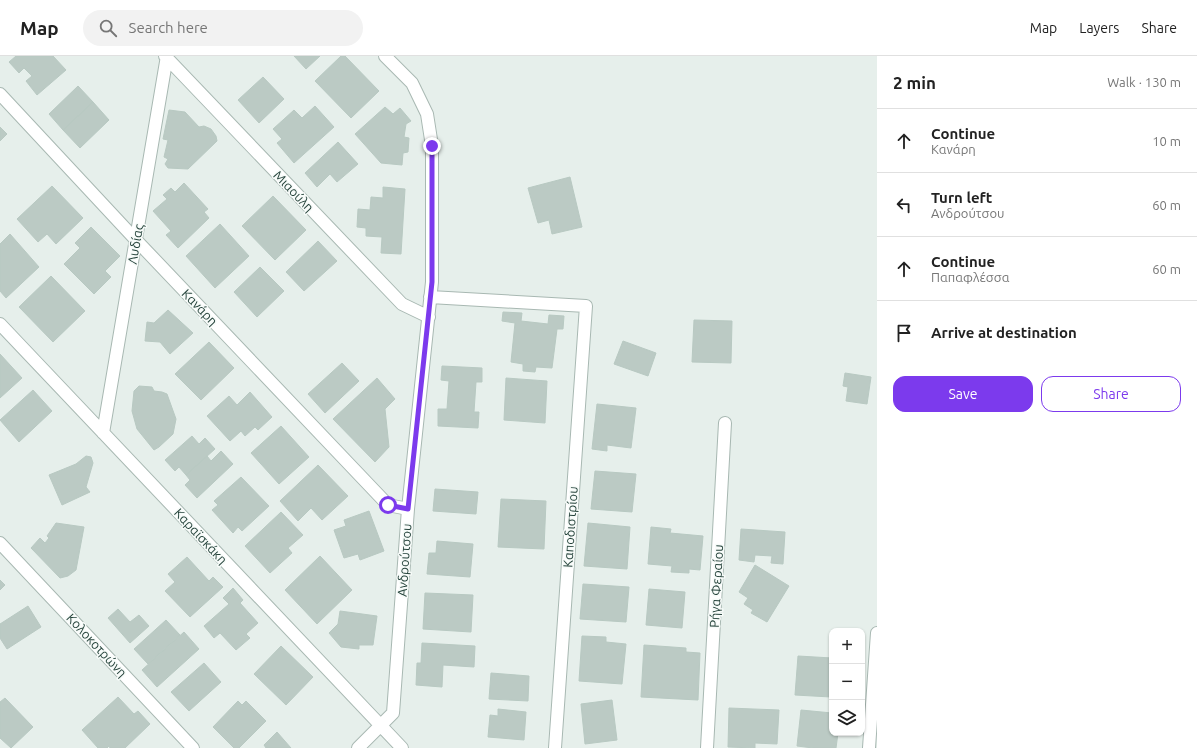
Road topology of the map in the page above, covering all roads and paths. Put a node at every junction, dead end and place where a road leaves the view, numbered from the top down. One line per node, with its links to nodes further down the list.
1 (385, 56): 5 (street, Ανδρούτσου)
2 (166, 57): 4 (street, Λυδίας); 6 (street, Μιαούλη)
3 (0, 94): 4 (street, Κανάρη)
4 (136, 240): 9 (street, Λυδίας); 10 (street, Κανάρη)
5 (430, 297): 6 (street, Ανδρούτσου); 17 (street, Καποδιστρίου)
6 (429, 317): 10 (street, Ανδρούτσου)
7 (0, 324): 9 (street, Καραϊσκάκη)
8 (726, 423): 18 (street, Ρήγα Φεραίου)
9 (103, 433): 13 (street, Καραϊσκάκη)
10 (408, 509): 13 (street, Ανδρούτσου)
11 (0, 543): 14 (street, Κολοκοτρώνη)
12 (877, 634): 19 (street)
13 (380, 726): 15 (street, Ανδρούτσου); 16 (street, Καραϊσκάκη)
14 (193, 748)
15 (358, 748)
16 (402, 748)
17 (555, 748)
18 (707, 748)
19 (869, 748)

